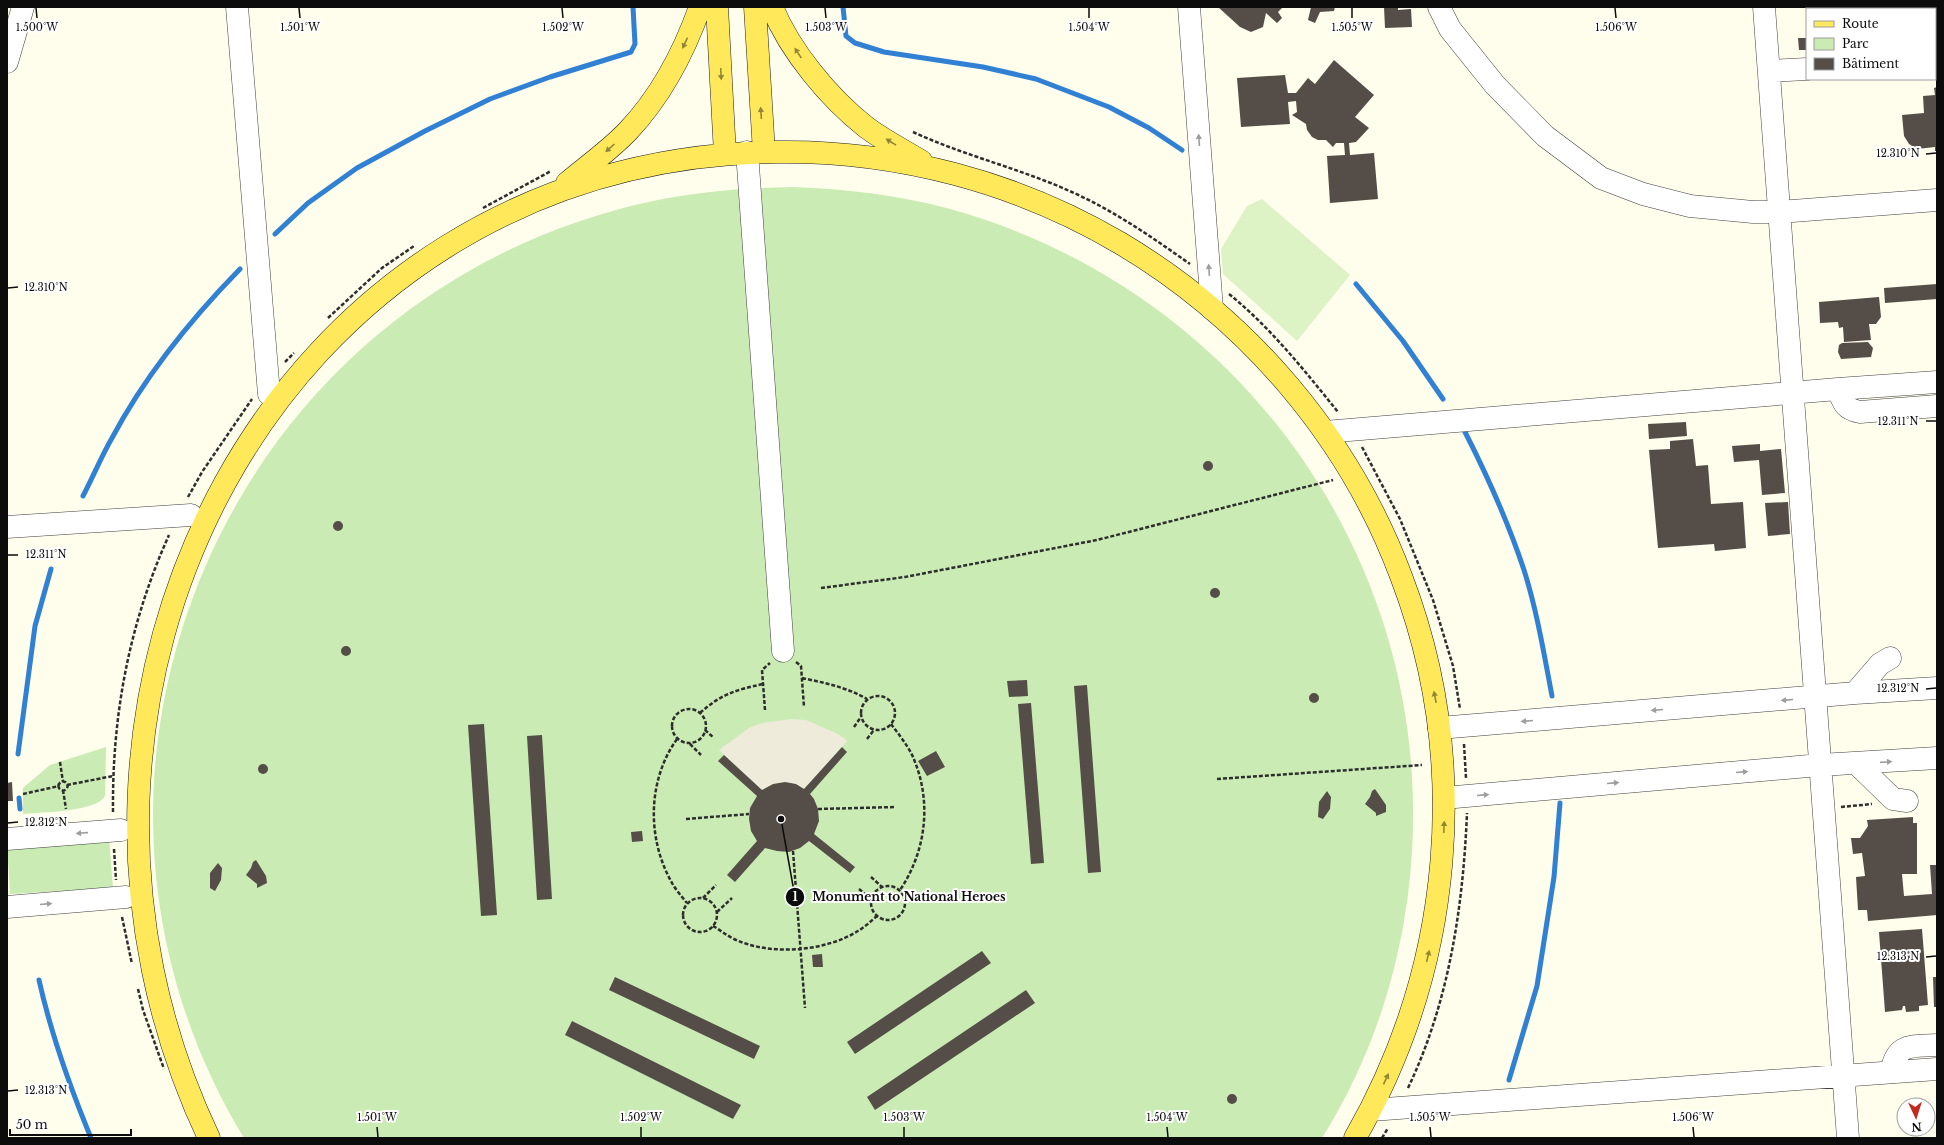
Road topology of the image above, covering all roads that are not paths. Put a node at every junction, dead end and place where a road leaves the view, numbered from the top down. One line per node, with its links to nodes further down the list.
1 (23, 7): 10 (street)
2 (237, 7): 21 (street)
3 (700, 7): 16 (main road, one-way to 16)
4 (717, 7): 14 (main road, one-way to 14)
5 (755, 7): 13 (main road, one-way to 5)
6 (772, 7): 15 (main road, one-way to 6)
7 (1189, 7): 19 (street, one-way to 7)
8 (1439, 7): 18 (street)
9 (1764, 7): 12 (street)
10 (7, 62)
11 (1806, 69): 12 (street)
12 (1769, 71): 18 (street)
13 (755, 152): 14 (main road); 15 (main road); 31 (street)
14 (725, 154): 16 (main road)
15 (936, 169): 19 (main road)
16 (558, 191): 21 (main road)
17 (1937, 200): 18 (street)
18 (1779, 212): 23 (street)
19 (1212, 309): 25 (main road)
20 (1937, 382): 22 (street)
21 (268, 387): 26 (main road)
22 (1838, 389): 23 (street); 24 (street)
23 (1793, 393): 25 (street); 35 (street)
24 (1937, 406)
25 (1325, 432): 36 (main road, one-way to 25)
26 (184, 515): 27 (street); 28 (main road)
27 (7, 527)
28 (180, 537)
29 (150, 614): 30 (main road)
30 (142, 644)
31 (783, 651)
32 (1890, 658): 34 (street)
33 (1937, 688): 34 (street)
34 (1855, 693): 35 (street)
35 (1815, 697): 36 (street, one-way to 36); 39 (street)
36 (1440, 728): 41 (main road)
37 (1937, 758): 38 (street, one-way to 37)
38 (1857, 764): 39 (street); 42 (street)
39 (1820, 765): 41 (street, one-way to 39); 52 (street)
40 (117, 781): 43 (main road)
41 (1444, 798): 53 (main road, one-way to 41)
42 (1904, 801)
43 (117, 830): 44 (street, one-way to 44); 45 (main road)
44 (7, 839)
45 (122, 852)
46 (123, 875): 47 (main road)
47 (122, 897): 48 (street, one-way to 47); 54 (main road)
48 (7, 907)
49 (1937, 1045): 51 (street)
50 (1937, 1069): 51 (street)
51 (1891, 1072): 52 (street)
52 (1844, 1076): 53 (street); 56 (street)
53 (1371, 1110): 55 (main road)
54 (209, 1138)
55 (1355, 1138)
56 (1848, 1138)

